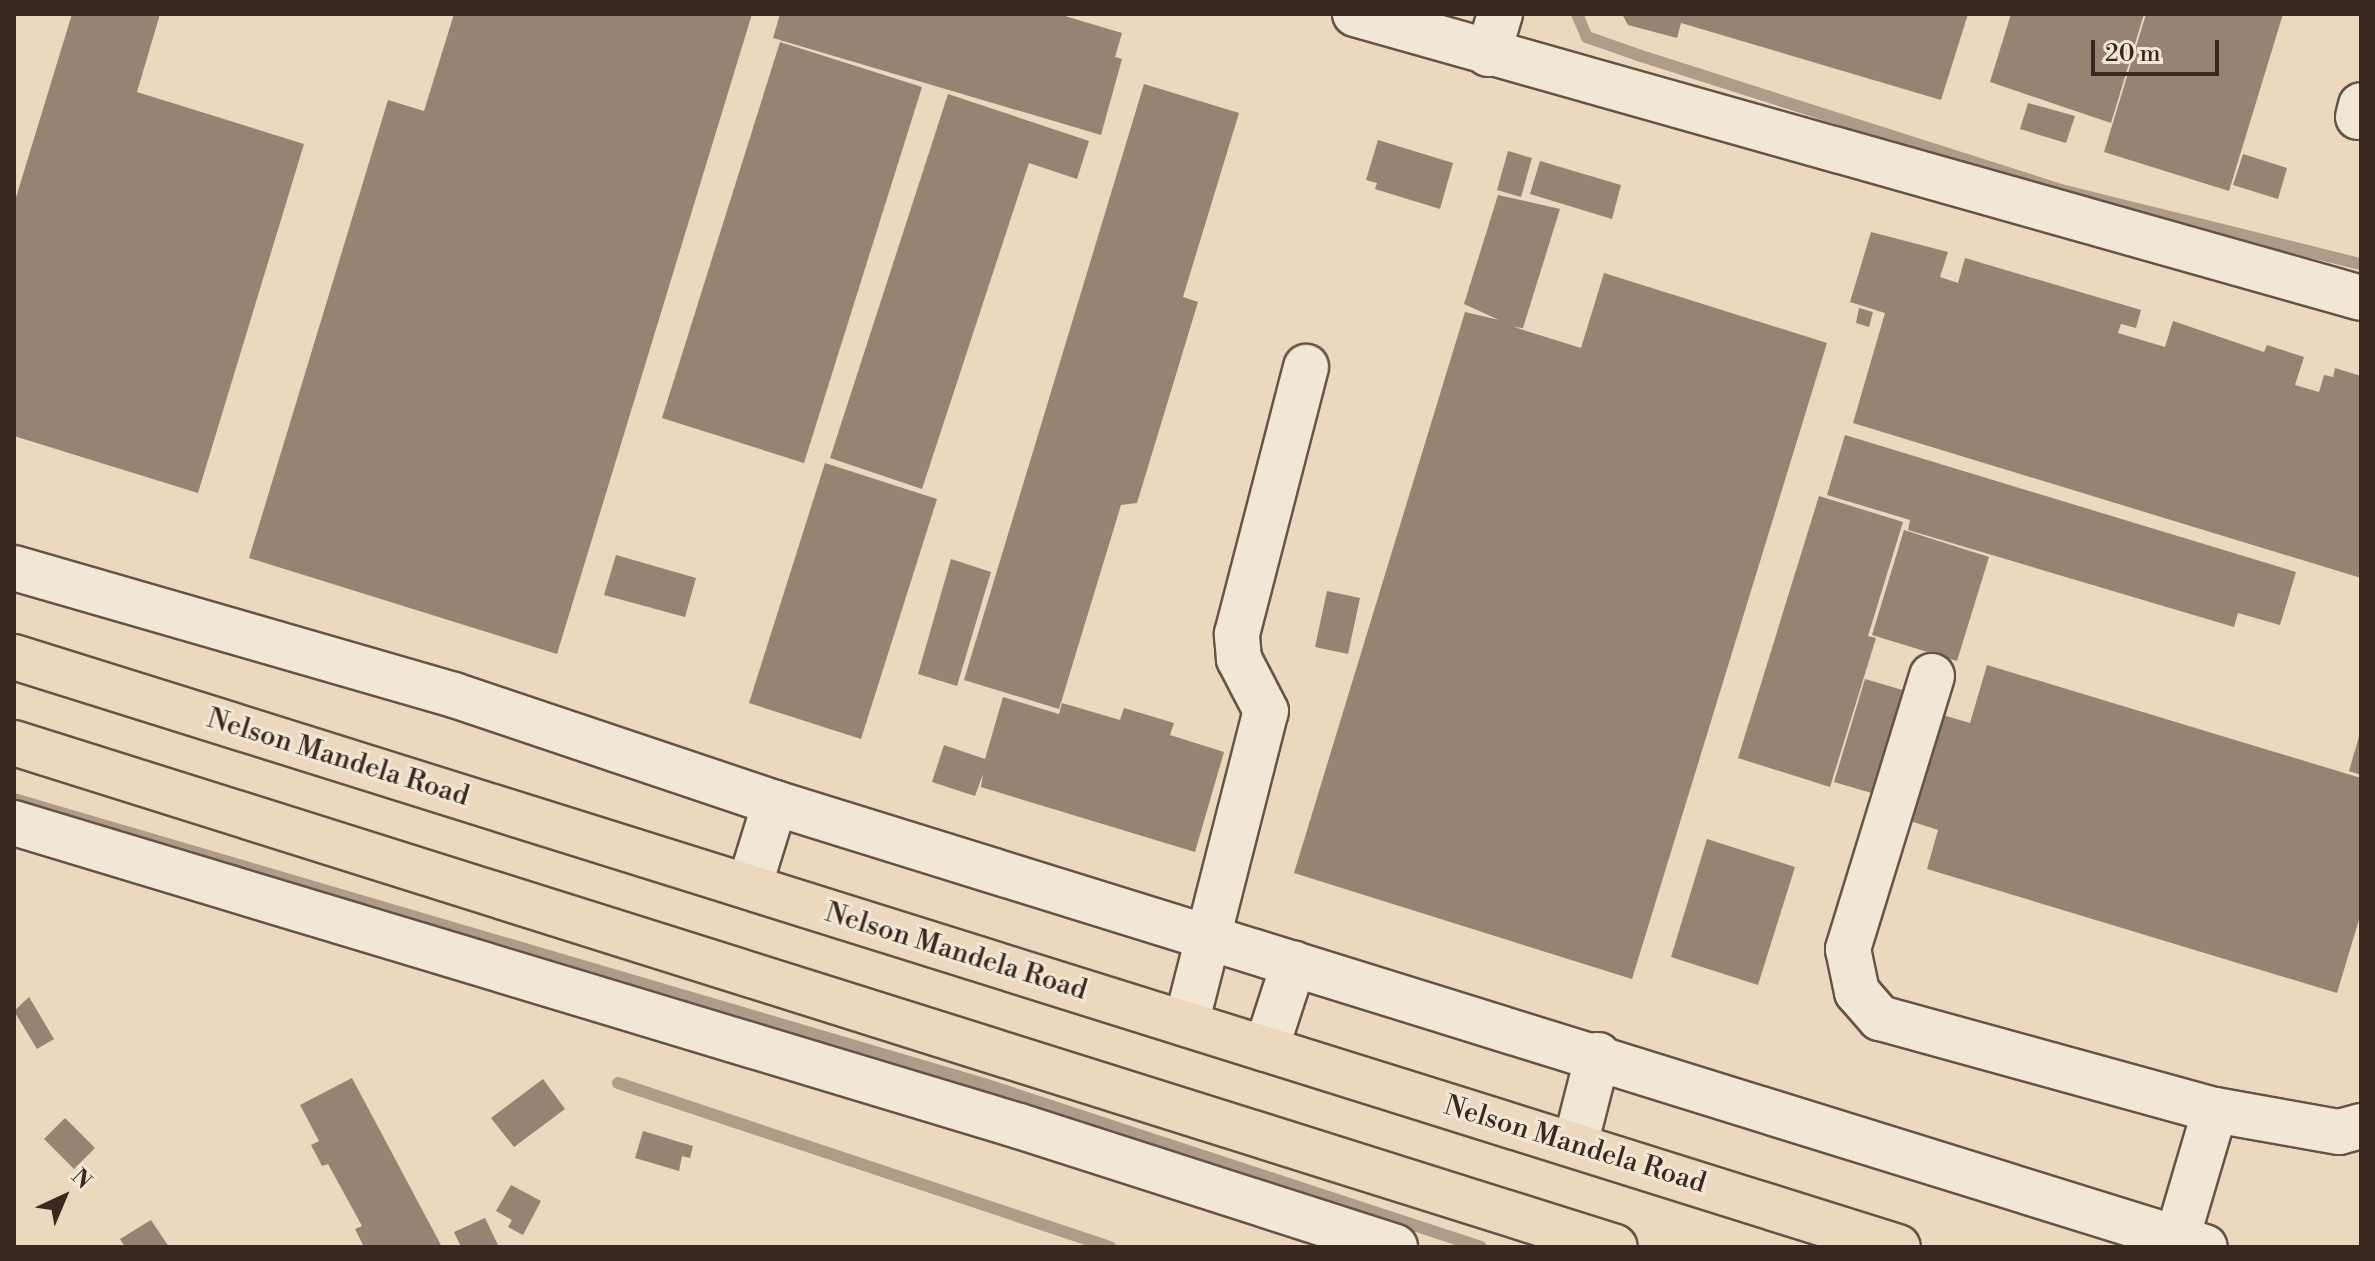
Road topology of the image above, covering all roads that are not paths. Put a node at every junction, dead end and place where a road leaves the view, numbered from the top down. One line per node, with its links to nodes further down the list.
1 (1355, 14): 2 (street)
2 (1494, 34): 3 (street)
3 (2361, 298)
4 (1306, 367): 12 (street)
5 (14, 568): 9 (street)
6 (14, 657): 11 (main road, Nelson Mandela Road)
7 (1932, 676): 17 (street)
8 (14, 743): 22 (main road)
9 (775, 803): 11 (street); 12 (street)
10 (14, 823): 21 (street)
11 (749, 887): 14 (main road, Nelson Mandela Road)
12 (1209, 938): 13 (street); 14 (street)
13 (1294, 963): 15 (street); 16 (street)
14 (1186, 1024): 15 (main road, Nelson Mandela Road)
15 (1266, 1049): 19 (main road, Nelson Mandela Road)
16 (1598, 1055): 19 (street); 20 (street)
17 (2215, 1110): 18 (street); 20 (street)
18 (2361, 1126)
19 (1575, 1145): 23 (main road, Nelson Mandela Road)
20 (2191, 1241)
21 (1395, 1247)
22 (1615, 1247)
23 (1898, 1247)

